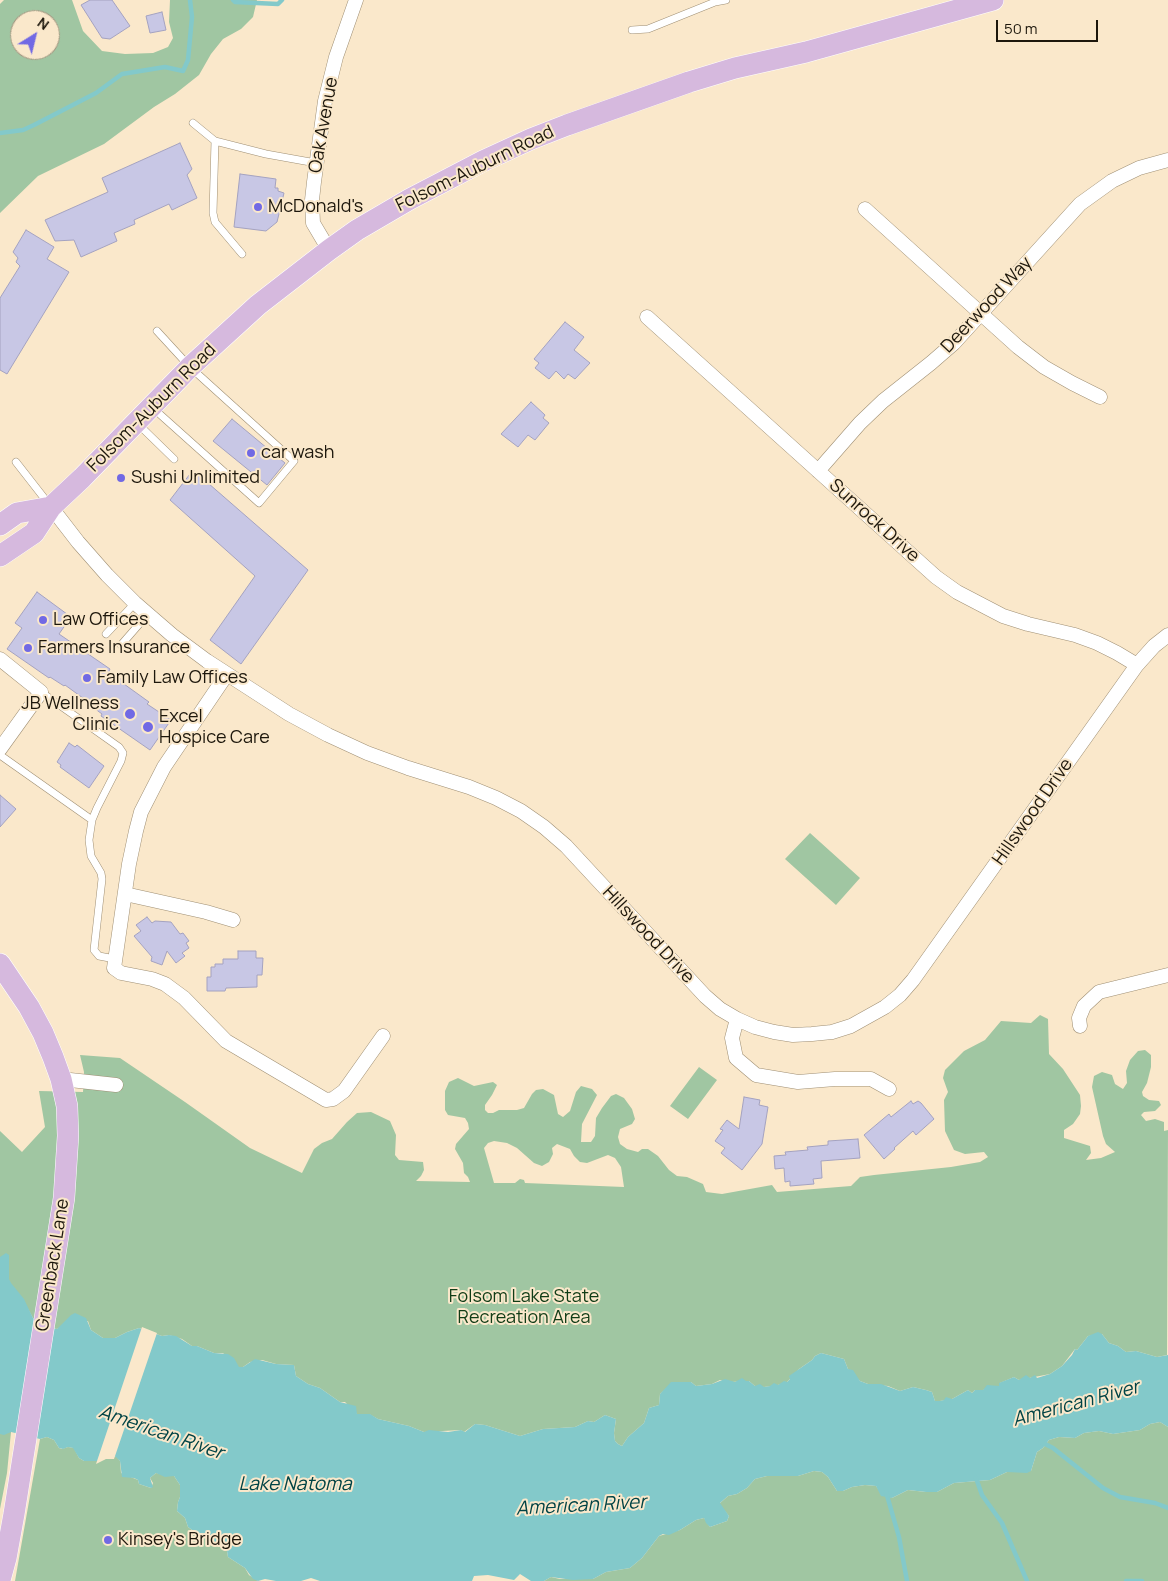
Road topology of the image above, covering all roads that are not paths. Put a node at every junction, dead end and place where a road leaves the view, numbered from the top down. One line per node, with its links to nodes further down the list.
1 (356, 0): 8 (street, Oak Avenue)
2 (726, 0): 4 (lane)
3 (993, 0): 10 (main road, Folsom-Auburn Road)
4 (632, 30)
5 (192, 123): 6 (lane)
6 (214, 142): 8 (lane); 11 (lane)
7 (1168, 160): 12 (street, Deerwood Way)
8 (316, 164): 10 (street, Oak Avenue)
9 (865, 209): 12 (street)
10 (329, 250): 15 (main road, Folsom-Auburn Road)
11 (242, 254)
12 (980, 313): 16 (street); 21 (street, Deerwood Way)
13 (647, 317): 21 (street, Sunrock Drive)
14 (157, 331): 15 (lane)
15 (190, 367): 17 (main road, Folsom-Auburn Road); 17 (lane)
16 (1100, 397)
17 (152, 407): 18 (main road, Folsom-Auburn Road)
18 (136, 422): 19 (lane); 22 (main road, Folsom-Auburn Road)
19 (174, 459)
20 (16, 462): 22 (lane)
21 (818, 471): 31 (street, Sunrock Drive)
22 (51, 507): 23 (main road); 24 (main road, Folsom-Auburn Road); 25 (street, Hillswood Drive)
23 (0, 525)
24 (0, 556)
25 (135, 603): 26 (street, Hillswood Drive); 27 (lane)
26 (148, 614): 29 (lane); 32 (street, Hillswood Drive)
27 (106, 634)
28 (1168, 635): 31 (street, Hillswood Drive)
29 (121, 645)
30 (0, 659): 33 (street)
31 (1137, 665): 42 (street, Hillswood Drive)
32 (226, 674): 37 (street); 42 (street, Hillswood Drive)
33 (41, 692): 34 (street); 36 (lane)
34 (0, 749)
35 (0, 755): 36 (lane)
36 (92, 820): 39 (lane)
37 (125, 894): 38 (street); 39 (street)
38 (233, 920)
39 (115, 958): 44 (street)
40 (0, 964): 45 (main road, Greenback Lane)
41 (1168, 975): 43 (street)
42 (737, 1019): 47 (street)
43 (1080, 1026)
44 (383, 1036)
45 (61, 1079): 46 (street); 48 (main road, Greenback Lane)
46 (116, 1084)
47 (889, 1088)
48 (0, 1580)

